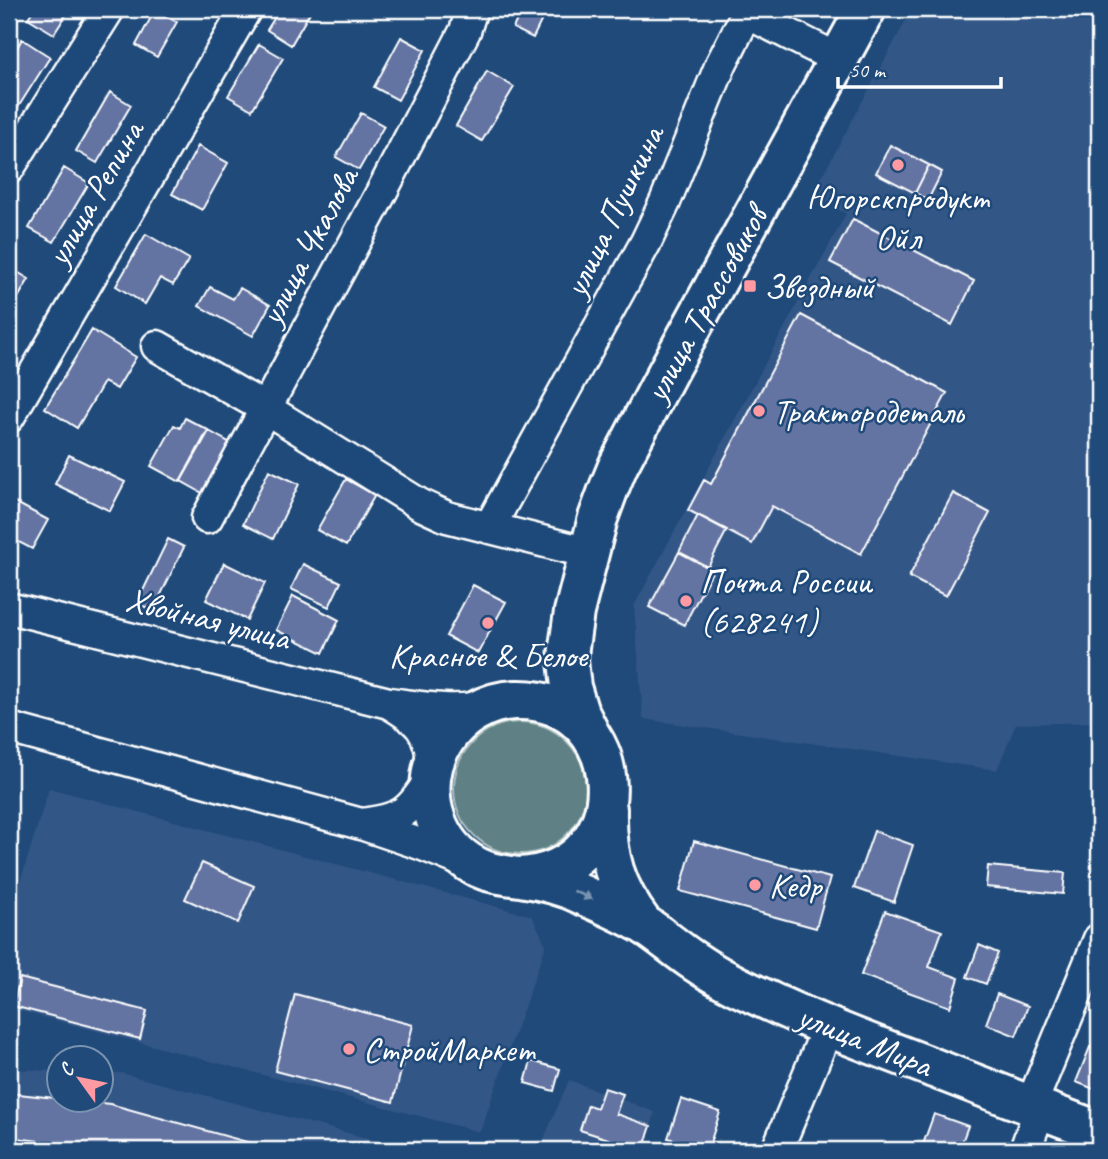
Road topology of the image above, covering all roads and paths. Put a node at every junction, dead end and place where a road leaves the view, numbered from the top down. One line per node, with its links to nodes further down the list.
1 (109, 9): 6 (street)
2 (246, 9): 9 (street, улица Репина)
3 (472, 9): 8 (street, улица Чкалова)
4 (866, 9): 5 (main road, улица Трассовиков)
5 (838, 58): 11 (street, улица Пушкина); 12 (main road, улица Трассовиков)
6 (9, 168)
7 (157, 346): 8 (street)
8 (265, 408): 10 (street, улица Чкалова); 11 (street)
9 (9, 416)
10 (206, 517)
11 (489, 528): 12 (street)
12 (589, 553): 14 (main road, улица Трассовиков)
13 (9, 608): 15 (street, Хвойная улица)
14 (573, 612): 16 (main road); 18 (main road)
15 (389, 702): 16 (street, Хвойная улица); 19 (street)
16 (497, 703): 18 (main road); 19 (main road)
17 (10, 732): 21 (street)
18 (592, 739): 20 (main road)
19 (432, 773): 21 (street); 22 (main road)
20 (608, 792): 23 (main road); 24 (main road)
21 (361, 824): 22 (street)
22 (475, 866): 23 (main road)
23 (520, 877): 24 (main road, one-way to 24)
24 (643, 924): 26 (main road, улица Мира)
25 (1099, 939): 27 (street)
26 (828, 1027): 27 (main road, улица Мира); 29 (street)
27 (1035, 1107): 28 (main road, улица Мира); 30 (street)
28 (1099, 1131)
29 (777, 1150)
30 (1025, 1150)

